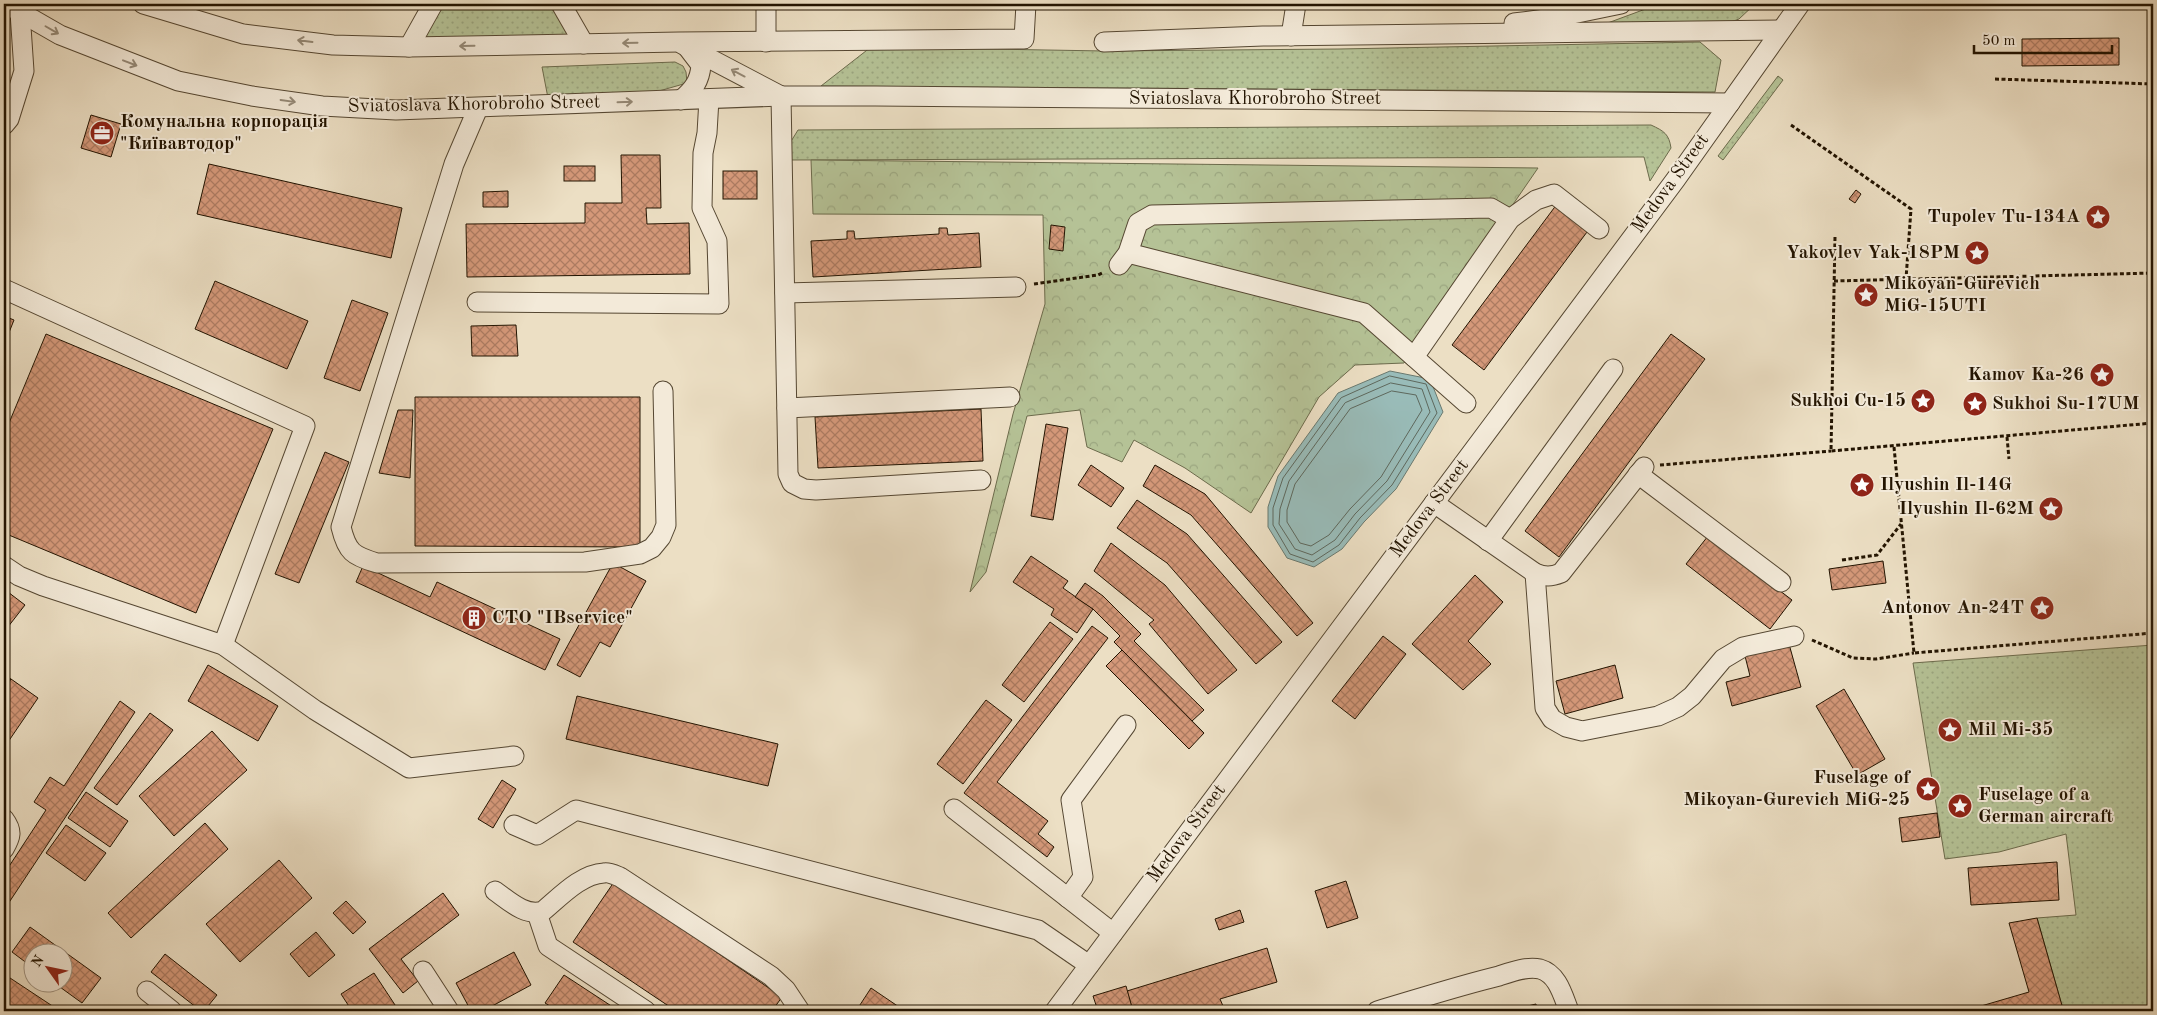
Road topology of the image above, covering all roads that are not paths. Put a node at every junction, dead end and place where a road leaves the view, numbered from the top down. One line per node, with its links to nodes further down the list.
1 (142, 4): 17 (street, Sviatoslava Khorobroho Street, one-way to 1)
2 (433, 4): 17 (street)
3 (561, 4): 16 (street)
4 (766, 4): 14 (street)
5 (1026, 4): 14 (street, Sviatoslava Khorobroho Street)
6 (1296, 4): 12 (street)
7 (1621, 4): 11 (street)
8 (1800, 4): 10 (street, Medova Street)
9 (13, 8): 22 (street, Sviatoslava Khorobroho Street, one-way to 22); 23 (street)
10 (1781, 30): 11 (street); 21 (street, Medova Street)
11 (1469, 34): 12 (street)
12 (1291, 36): 15 (street)
13 (678, 42): 14 (street, Sviatoslava Khorobroho Street); 16 (street, Sviatoslava Khorobroho Street, one-way to 16); 18 (street, Sviatoslava Khorobroho Street, one-way to 13); 20 (street)
14 (766, 42)
15 (1104, 42)
16 (584, 44): 17 (street, Sviatoslava Khorobroho Street, one-way to 17)
17 (409, 47)
18 (780, 96): 19 (street, Sviatoslava Khorobroho Street); 21 (street, Sviatoslava Khorobroho Street); 28 (street)
19 (709, 99): 20 (street, Sviatoslava Khorobroho Street); 29 (street)
20 (682, 100): 22 (street, Sviatoslava Khorobroho Street, one-way to 20)
21 (1730, 103): 37 (street, Medova Street)
22 (478, 108): 32 (street)
23 (4, 126)
24 (1510, 219): 25 (street); 30 (street); 30 (street)
25 (1599, 229)
26 (1016, 287): 28 (street)
27 (4, 289): 43 (street)
28 (784, 292): 35 (street)
29 (477, 302)
30 (1414, 357): 34 (street)
31 (1613, 369): 38 (street)
32 (663, 391)
33 (1010, 396): 35 (street)
34 (1466, 402)
35 (787, 408): 36 (street)
36 (981, 480)
37 (1434, 503): 38 (street); 53 (street, Medova Street)
38 (1488, 541): 40 (street)
39 (4, 566): 43 (street)
40 (1535, 573): 41 (street); 42 (street)
41 (1781, 582)
42 (1794, 636)
43 (223, 645): 45 (street)
44 (1126, 725): 51 (street)
45 (514, 756)
46 (954, 809): 51 (street)
47 (4, 819): 49 (street)
48 (514, 825): 54 (street)
49 (4, 849)
50 (495, 892): 52 (street)
51 (1068, 898): 53 (street)
52 (537, 913): 59 (street); 60 (street)
53 (1113, 933): 54 (street, Medova Street)
54 (1089, 965): 61 (street, Medova Street)
55 (423, 971): 58 (street)
56 (147, 991): 57 (street)
57 (172, 1011)
58 (449, 1011)
59 (646, 1011)
60 (800, 1011)
61 (1055, 1011)
62 (1377, 1011): 63 (street)
63 (1569, 1011)

